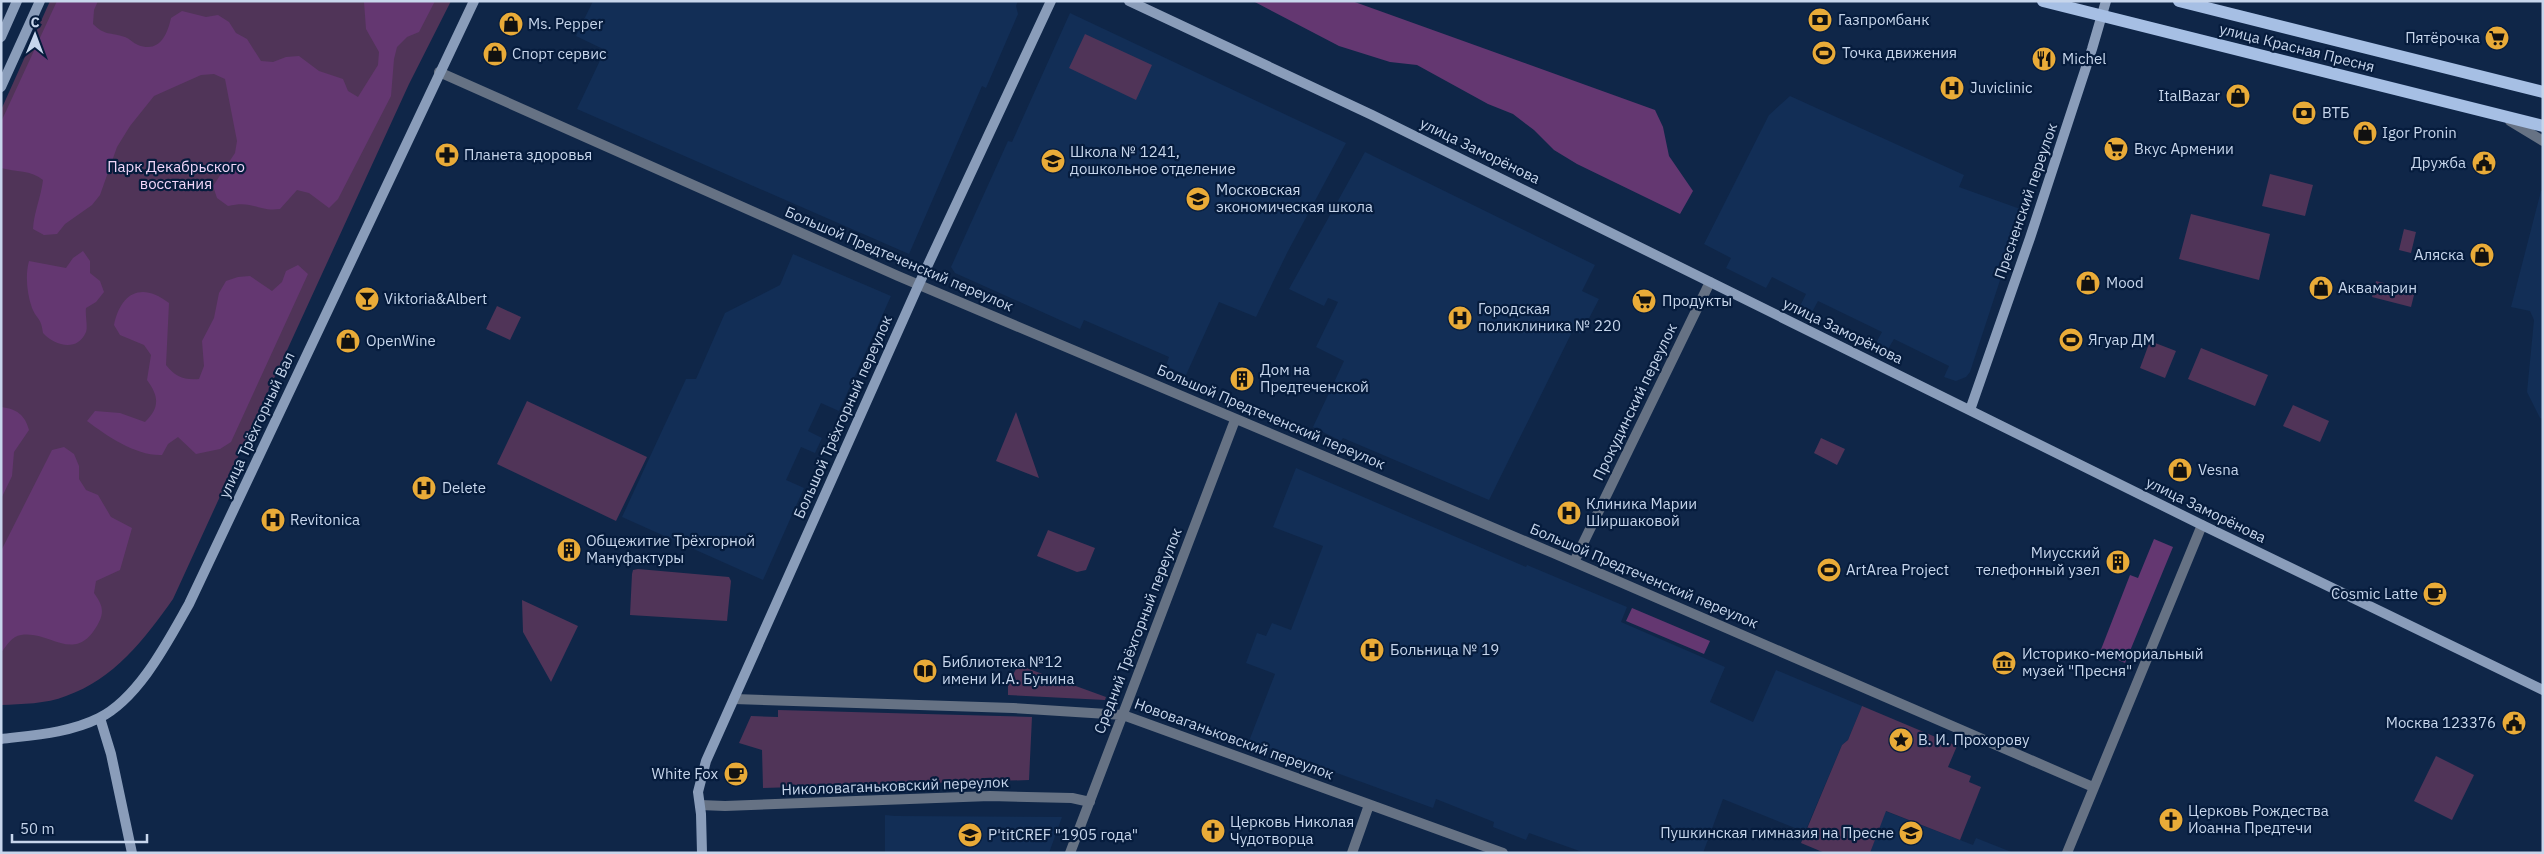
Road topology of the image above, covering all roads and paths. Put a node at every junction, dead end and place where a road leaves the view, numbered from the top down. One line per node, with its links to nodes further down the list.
1 (17, 1): 10 (street)
2 (40, 1): 12 (street)
3 (474, 1): 11 (street, улица Трёхгорный Вал)
4 (1050, 1): 18 (street, Большой Трёхгорный переулок)
5 (1129, 1): 17 (street, улица Заморёнова)
6 (2043, 1): 9 (main road, улица Красная Пресня)
7 (2106, 1): 9 (street, Пресненский переулок)
8 (2179, 1): 13 (main road, улица Красная Пресня)
9 (2101, 15): 14 (main road, улица Красная Пресня); 19 (street, Пресненский переулок)
10 (1, 37)
11 (439, 72): 18 (street, Большой Предтеченский переулок); 26 (street, улица Трёхгорный Вал)
12 (1, 87)
13 (2543, 92)
14 (2498, 114): 15 (main road, улица Красная Пресня); 16 (street)
15 (2543, 126)
16 (2543, 141)
17 (1710, 282): 19 (street, улица Заморёнова); 22 (street, Прокудинский переулок)
18 (919, 284): 20 (street, Большой Предтеченский переулок); 24 (street, Большой Трёхгорный переулок)
19 (1970, 410): 21 (street, улица Заморёнова)
20 (1235, 420): 22 (street, Большой Предтеченский переулок); 25 (street, Средний Трёхгорный переулок)
21 (2202, 525): 23 (street, улица Заморёнова); 28 (street)
22 (1574, 562): 28 (street, Большой Предтеченский переулок)
23 (2543, 690)
24 (734, 699): 25 (street, Нововаганьковский переулок); 31 (street, Большой Трёхгорный переулок)
25 (1123, 715): 29 (street, Средний Трёхгорный переулок); 30 (street, Нововаганьковский переулок)
26 (100, 718): 27 (street, улица Трёхгорный Вал); 32 (street)
27 (1, 739)
28 (2093, 787): 37 (street)
29 (1090, 802): 31 (street, Николоваганьковский переулок); 34 (street, Средний Трёхгорный переулок)
30 (1369, 804): 35 (street); 36 (street, Нововаганьковский переулок)
31 (700, 805): 33 (street, Большой Трёхгорный переулок)
32 (132, 853)
33 (702, 853)
34 (1070, 853)
35 (1352, 853)
36 (1503, 853)
37 (2067, 853)

